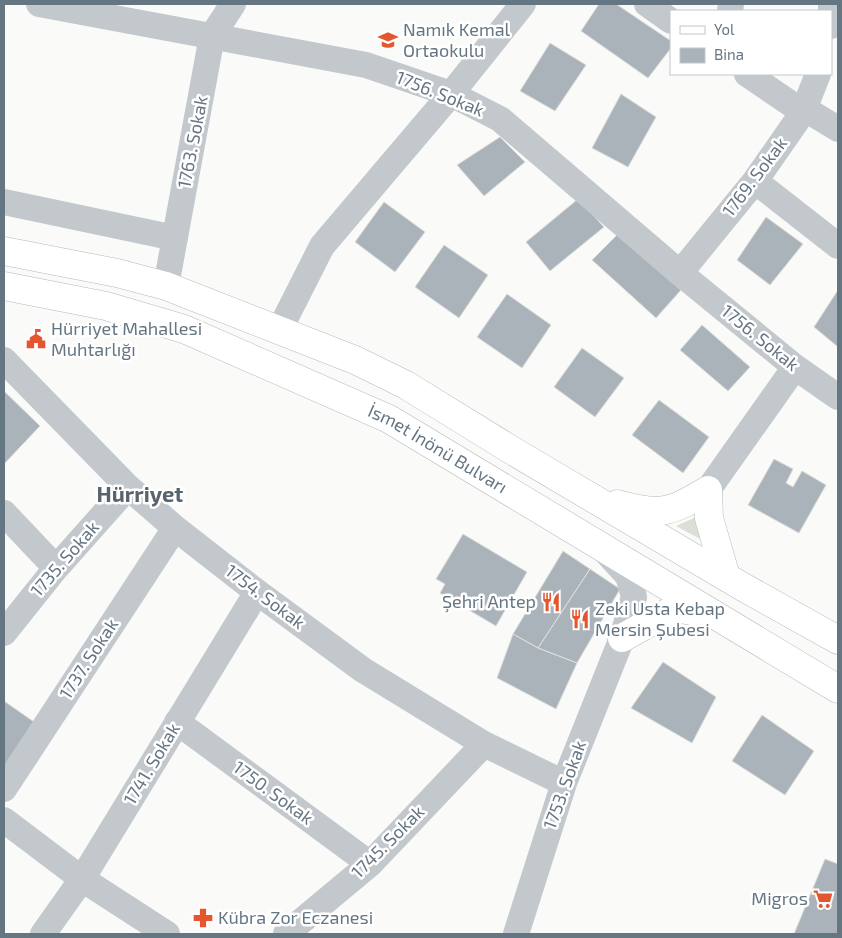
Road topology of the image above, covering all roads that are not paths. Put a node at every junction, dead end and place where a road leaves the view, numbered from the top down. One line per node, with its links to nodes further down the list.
1 (39, 4): 6 (street, 1756. Sokak)
2 (233, 4): 6 (street, 1763. Sokak)
3 (523, 4): 9 (street)
4 (647, 4): 5 (street)
5 (670, 19)
6 (212, 36): 9 (street, 1756. Sokak); 14 (street, 1763. Sokak)
7 (749, 75): 10 (street)
8 (818, 75): 10 (street, 1769. Sokak)
9 (450, 94): 17 (street, 1756. Sokak); 20 (street)
10 (804, 111): 11 (street); 12 (street, 1769. Sokak)
11 (838, 129)
12 (755, 181): 15 (street); 17 (street, 1769. Sokak)
13 (4, 202): 14 (street)
14 (175, 238): 19 (street, 1763. Sokak)
15 (838, 246)
16 (4, 251): 19 (main road, İsmet İnönü Bulvarı)
17 (680, 274): 22 (street, 1756. Sokak)
18 (4, 286): 29 (main road, İsmet İnönü Bulvarı)
19 (166, 286): 20 (main road, İsmet İnönü Bulvarı)
20 (280, 329): 26 (main road, İsmet İnönü Bulvarı)
21 (4, 360): 24 (street, 1754. Sokak)
22 (796, 367): 23 (street, 1756. Sokak); 25 (street)
23 (838, 397)
24 (128, 487): 28 (street, 1754. Sokak); 30 (street, 1735. Sokak)
25 (708, 490): 26 (main road); 31 (main road)
26 (597, 499): 31 (main road, İsmet İnönü Bulvarı)
27 (4, 513): 30 (street)
28 (175, 528): 32 (street, 1754. Sokak); 41 (street, 1737. Sokak)
29 (602, 545): 33 (main road, İsmet İnönü Bulvarı); 35 (street, 1753. Sokak)
30 (56, 568): 34 (street, 1735. Sokak)
31 (726, 577): 36 (main road, İsmet İnönü Bulvarı)
32 (257, 592): 38 (street, 1741. Sokak); 39 (street, 1754. Sokak)
33 (722, 618): 35 (main road); 37 (main road, İsmet İnönü Bulvarı)
34 (4, 633)
35 (622, 638): 40 (street, 1753. Sokak)
36 (838, 640)
37 (838, 689)
38 (177, 722): 43 (street, 1750. Sokak); 44 (street, 1741. Sokak)
39 (484, 744): 40 (street, 1754. Sokak); 43 (street, 1745. Sokak)
40 (564, 783): 48 (street, 1753. Sokak)
41 (4, 790)
42 (4, 820): 44 (street)
43 (370, 864): 47 (street, 1745. Sokak)
44 (82, 879): 45 (street, 1741. Sokak); 46 (street)
45 (43, 934)
46 (167, 934)
47 (286, 934)
48 (516, 934)

